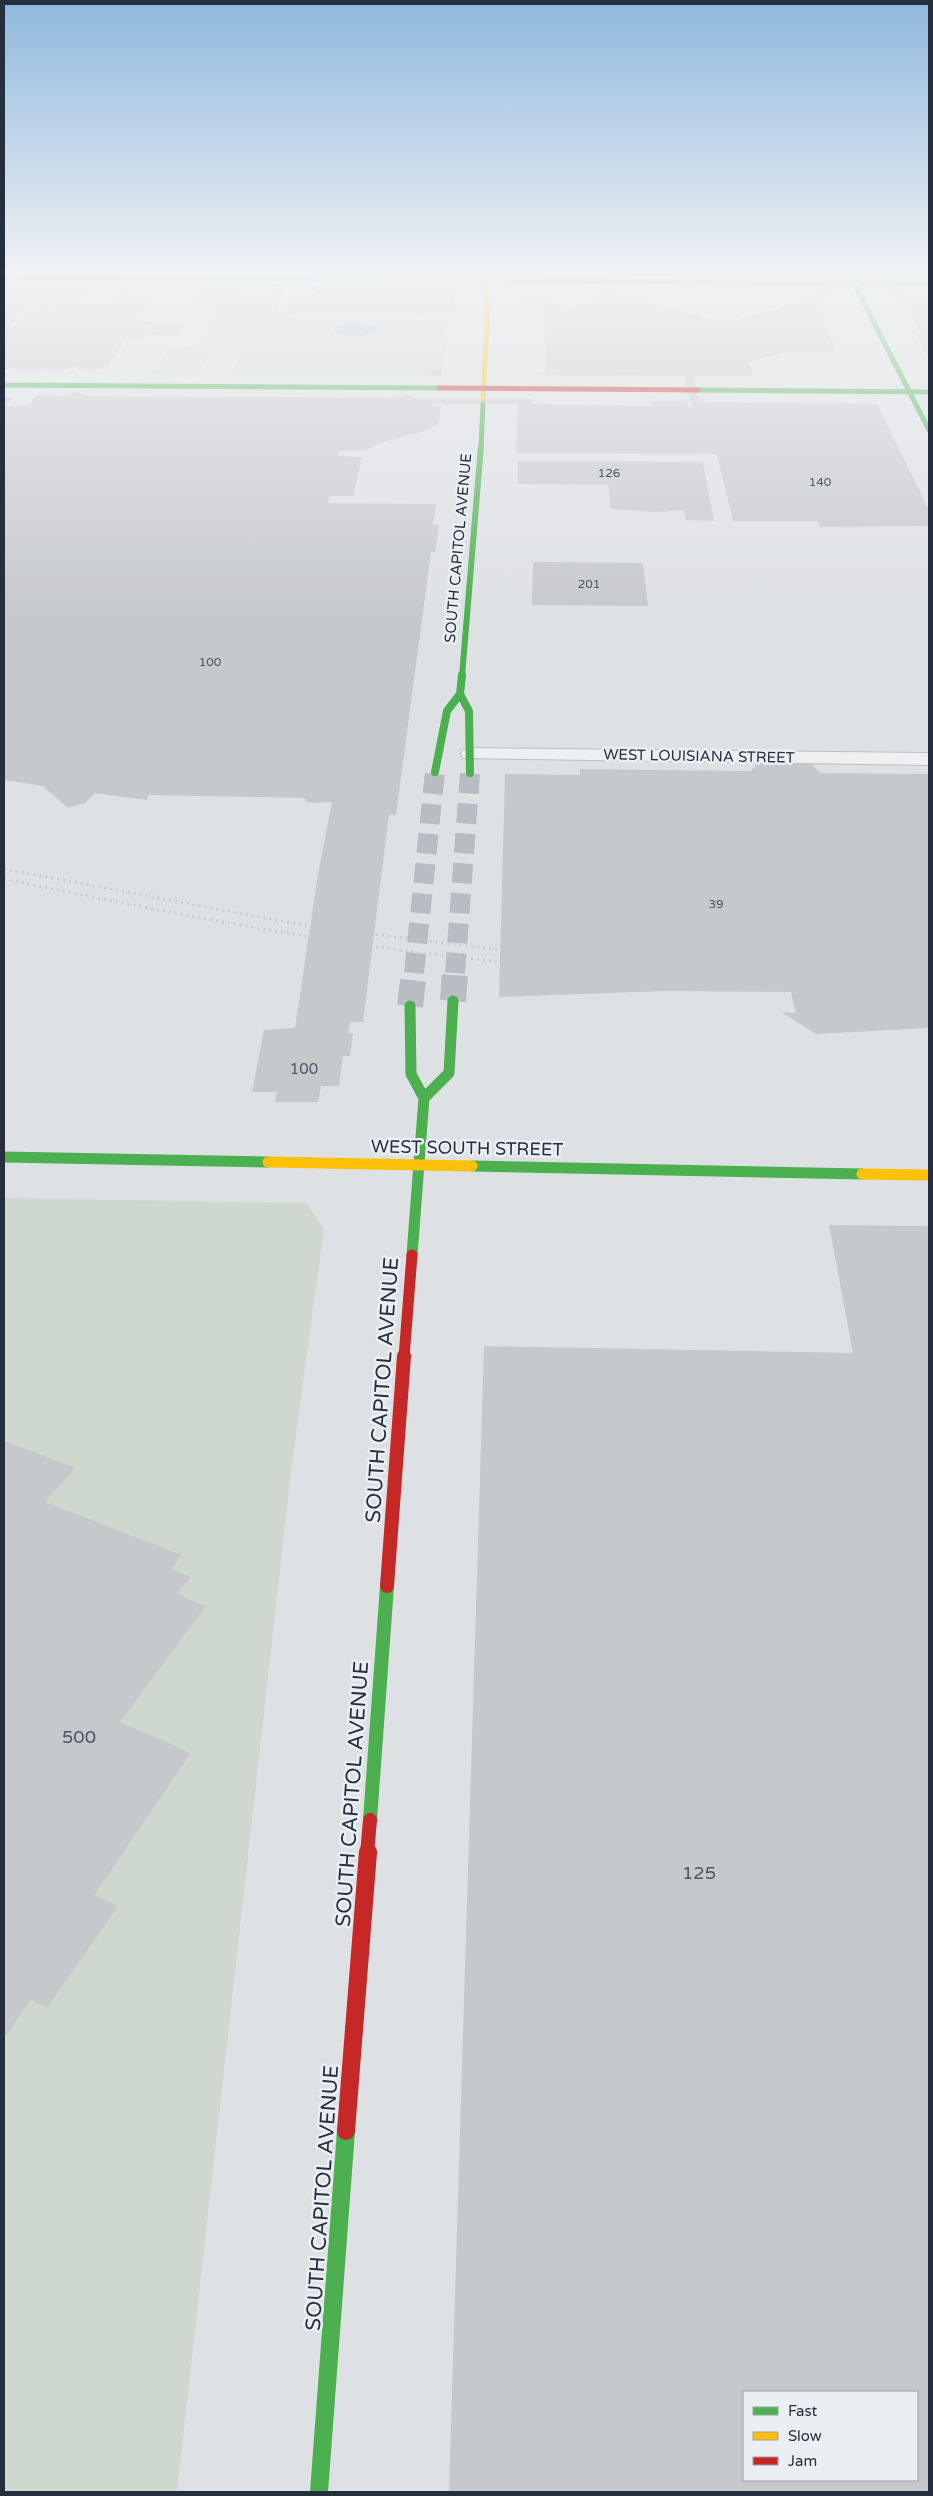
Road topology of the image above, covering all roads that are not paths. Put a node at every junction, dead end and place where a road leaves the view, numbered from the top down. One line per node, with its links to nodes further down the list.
1 (63, 386): 6 (main road)
2 (484, 386): 6 (main road, SOUTH CAPITOL AVENUE)
3 (907, 386): 4 (main road)
4 (910, 392): 5 (main road); 6 (main road); 7 (main road)
5 (929, 392)
6 (483, 397): 8 (main road, SOUTH CAPITOL AVENUE)
7 (929, 430)
8 (460, 694): 9 (main road, SOUTH CAPITOL AVENUE); 11 (main road, SOUTH CAPITOL AVENUE)
9 (470, 754): 10 (street, WEST LOUISIANA STREET); 12 (main road, SOUTH CAPITOL AVENUE)
10 (929, 759)
11 (435, 772)
12 (470, 773)
13 (453, 1001): 15 (main road)
14 (410, 1006): 15 (main road)
15 (424, 1098): 17 (main road, SOUTH CAPITOL AVENUE)
16 (4, 1157): 17 (main road, WEST SOUTH STREET)
17 (418, 1164): 18 (main road, WEST SOUTH STREET); 19 (main road, SOUTH CAPITOL AVENUE)
18 (929, 1174)
19 (319, 2492)

